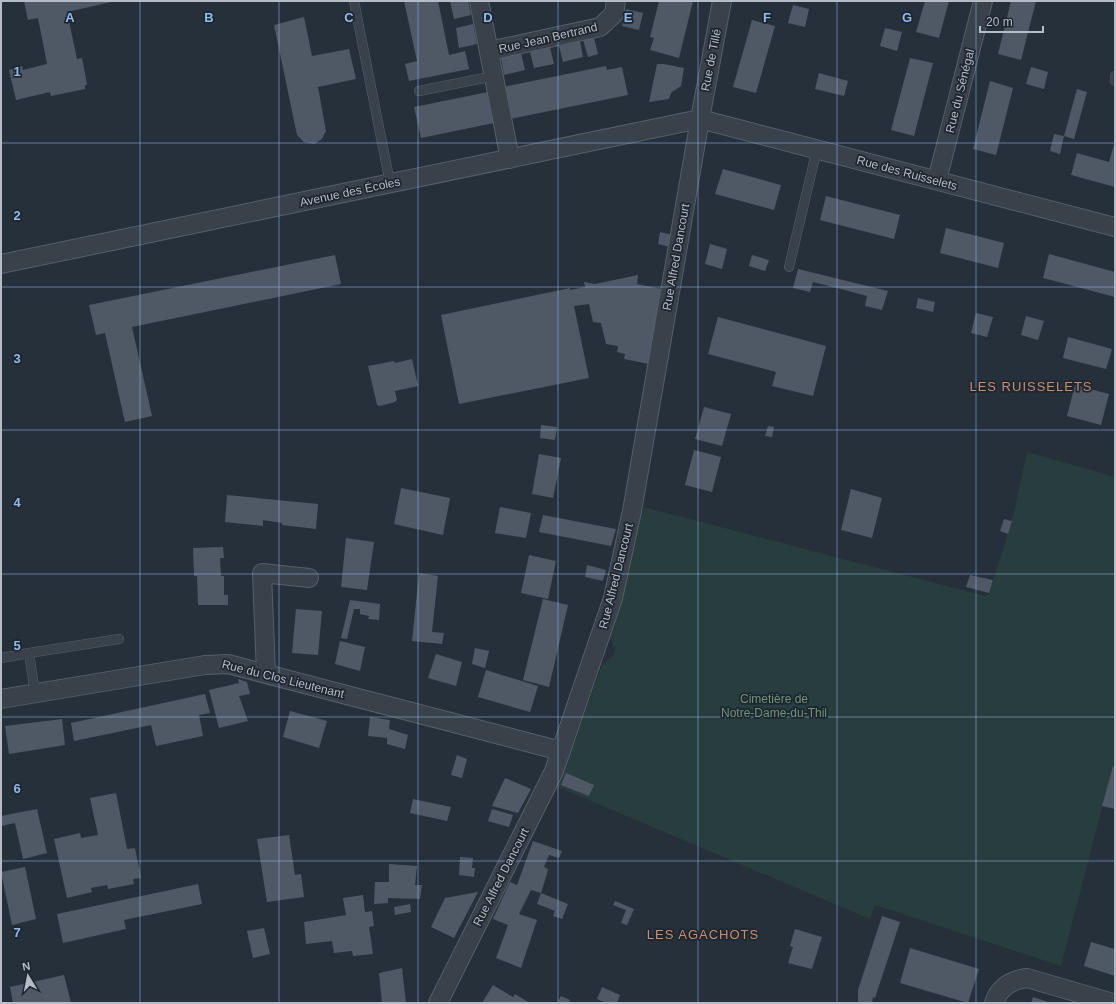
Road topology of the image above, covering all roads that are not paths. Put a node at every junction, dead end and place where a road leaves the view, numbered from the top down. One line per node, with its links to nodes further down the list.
1 (354, 1): 15 (lane)
2 (479, 1): 6 (street, Rue Jean Bertrand)
3 (616, 1): 6 (street, Rue Jean Bertrand)
4 (722, 1): 11 (street, Rue de Tillé)
5 (983, 1): 14 (street, Rue du Sénégal)
6 (489, 51): 7 (street, Rue Jean Bertrand)
7 (494, 76): 10 (lane); 13 (street, Rue Jean Bertrand)
8 (1115, 76): 9 (lane)
9 (1115, 81)
10 (419, 91)
11 (700, 119): 12 (street, Rue des Ruisselets); 13 (street, Avenue des Écoles); 26 (street, Rue Alfred Dancourt)
12 (817, 149): 14 (street, Rue des Ruisselets); 18 (lane)
13 (510, 158): 15 (street, Avenue des Écoles)
14 (937, 180): 16 (street, Rue des Ruisselets)
15 (390, 183): 17 (street, Avenue des Écoles)
16 (1115, 227)
17 (1, 264)
18 (789, 267)
19 (309, 578): 23 (street)
20 (119, 639): 21 (lane)
21 (29, 653): 22 (lane); 24 (lane)
22 (1, 658)
23 (266, 674): 24 (street, Rue du Clos Lieutenant); 26 (street, Rue du Clos Lieutenant)
24 (35, 694): 25 (street, Rue du Clos Lieutenant)
25 (1, 699)
26 (561, 751): 27 (street, Rue Alfred Dancourt)
27 (438, 1003)
28 (994, 1003): 29 (street)
29 (1113, 1003)

